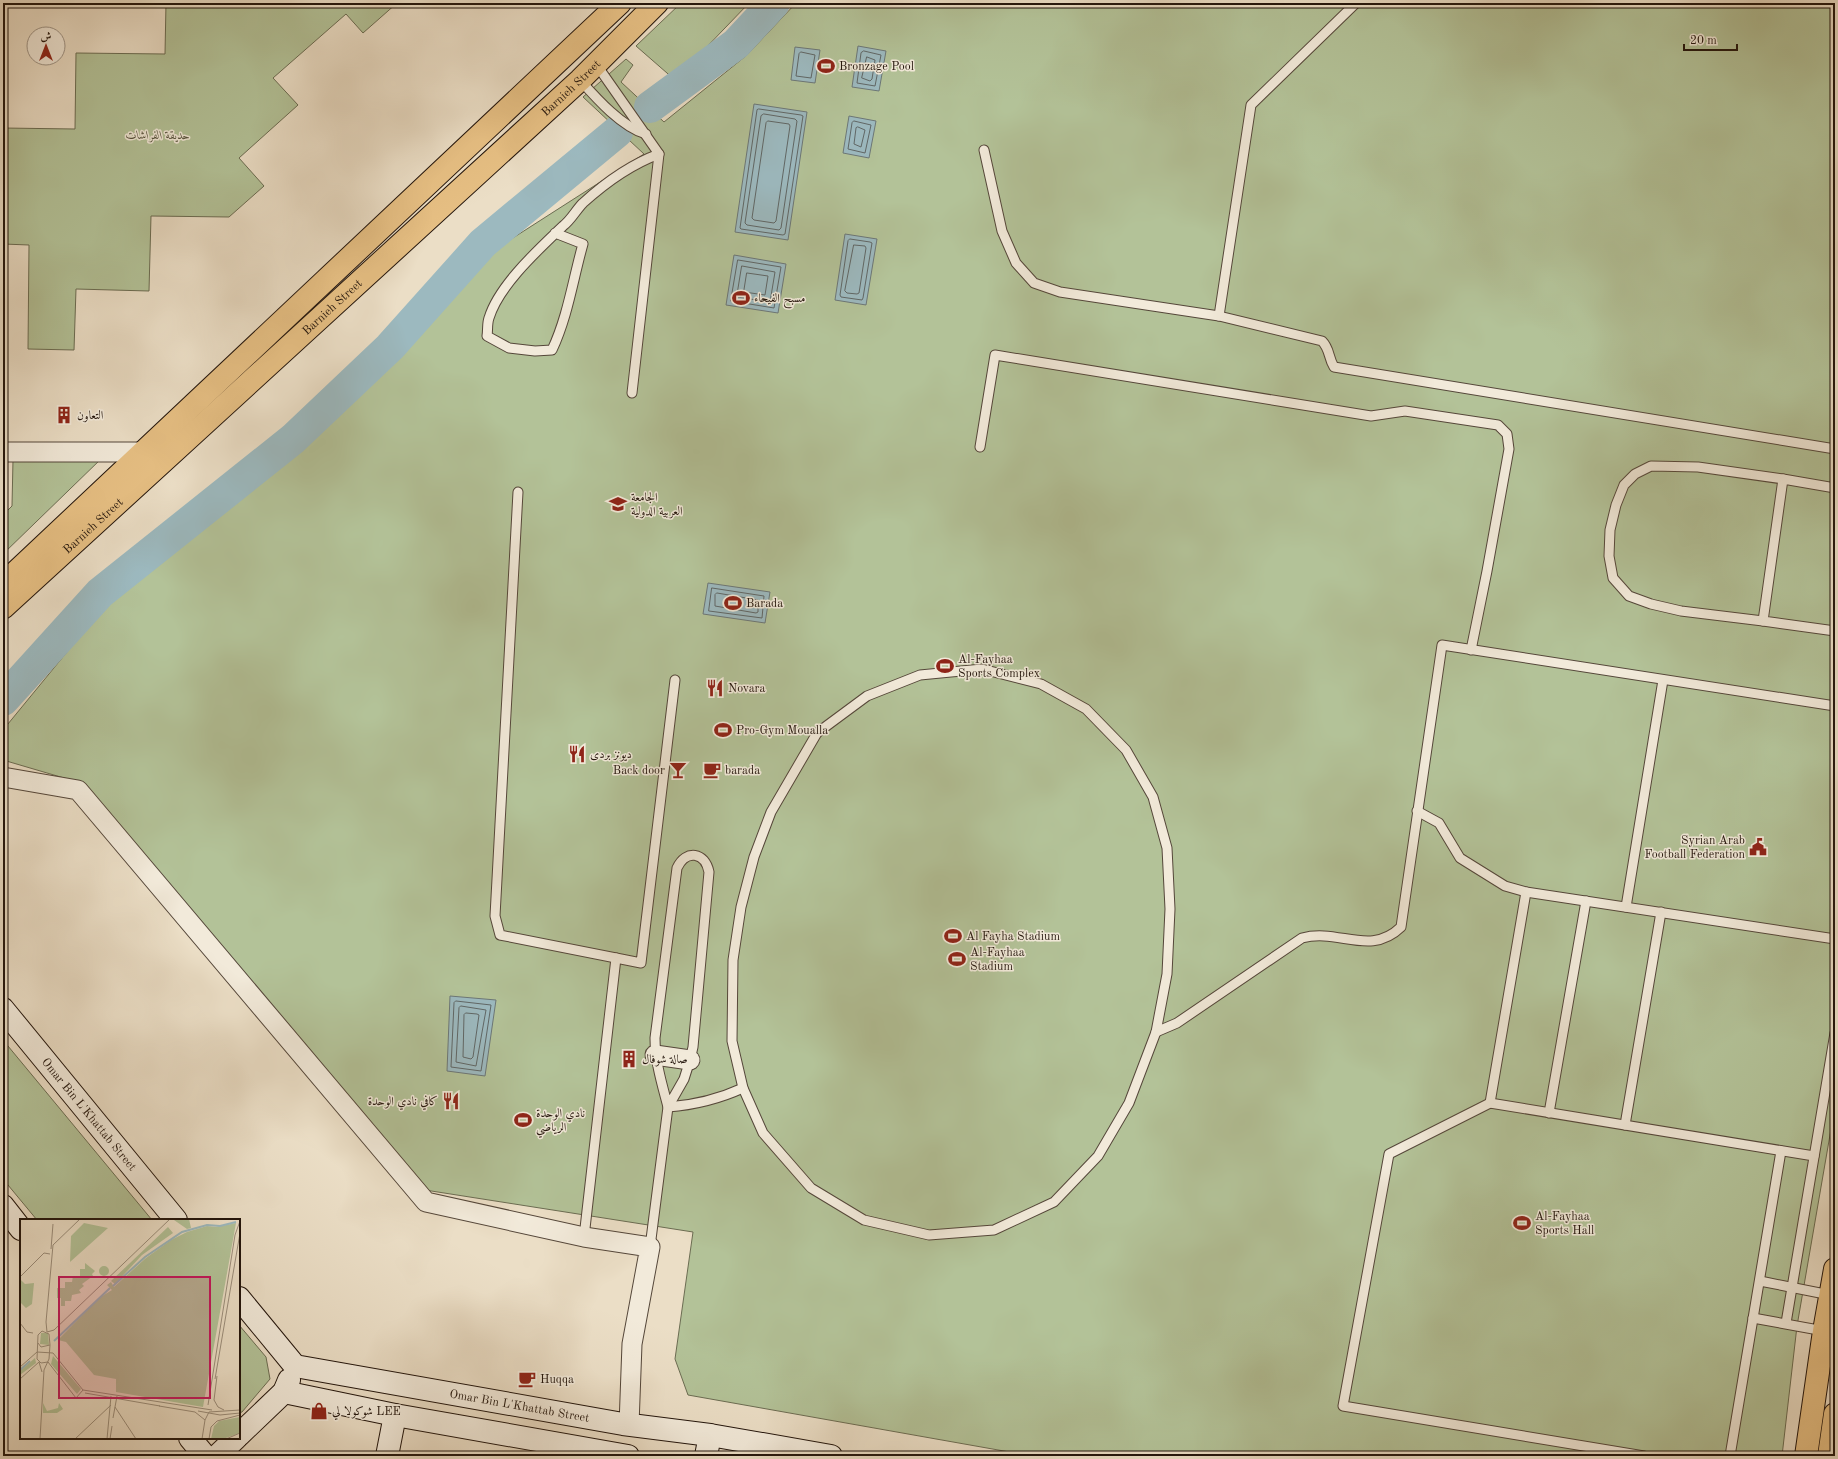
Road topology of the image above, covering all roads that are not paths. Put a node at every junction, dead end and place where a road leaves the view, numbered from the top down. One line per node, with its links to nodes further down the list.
1 (620, 3): 15 (main road, Barnieh Street)
2 (657, 3): 4 (main road, Barnieh Street)
3 (1356, 3): 10 (lane)
4 (596, 64): 5 (main road, Barnieh Street); 6 (lane)
5 (580, 80): 6 (lane); 20 (main road, Barnieh Street)
6 (646, 134): 8 (lane)
7 (984, 150): 10 (lane)
8 (660, 154): 9 (lane); 11 (lane)
9 (556, 233): 9 (lane)
10 (1219, 316): 13 (lane)
11 (632, 393)
12 (980, 447): 23 (lane)
13 (1835, 449)
14 (3, 452): 15 (street)
15 (143, 452): 19 (main road, Barnieh Street)
16 (1783, 479): 17 (lane); 21 (lane); 21 (lane)
17 (1835, 488)
18 (518, 492): 34 (lane)
19 (3, 584)
20 (3, 608)
21 (1763, 621): 22 (lane)
22 (1835, 631)
23 (1471, 650): 25 (lane); 28 (lane)
24 (675, 680): 34 (lane)
25 (1663, 680): 26 (lane); 31 (lane)
26 (1835, 706)
27 (3, 777): 50 (street)
28 (1418, 811): 29 (lane); 36 (lane)
29 (1526, 892): 30 (lane); 41 (lane)
30 (1586, 901): 31 (lane); 43 (lane)
31 (1626, 907): 32 (lane)
32 (1661, 912): 33 (lane); 44 (lane)
33 (1835, 939)
34 (616, 958): 50 (lane)
35 (3, 1009): 48 (main road, Omar Bin L'Khattab Street)
36 (1156, 1032): 40 (lane); 40 (lane)
37 (1835, 1033): 46 (lane)
38 (655, 1055): 39 (street); 39 (lane); 42 (lane)
39 (690, 1060): 42 (lane)
40 (743, 1088): 42 (lane)
41 (1490, 1103): 43 (lane); 74 (lane)
42 (668, 1107): 51 (lane)
43 (1549, 1113): 44 (lane)
44 (1625, 1125): 45 (lane)
45 (1781, 1151): 46 (lane); 53 (lane)
46 (1814, 1156): 54 (lane)
47 (3, 1206): 49 (main road)
48 (175, 1219)
49 (20, 1228)
50 (584, 1238): 51 (street)
51 (650, 1247): 64 (street)
52 (1835, 1270): 55 (main road)
53 (1760, 1281): 54 (lane); 57 (lane)
54 (1792, 1286): 55 (lane); 58 (lane)
55 (1830, 1295): 59 (main road)
56 (240, 1299): 60 (main road)
57 (1753, 1318): 58 (lane); 75 (lane)
58 (1786, 1323): 59 (lane)
59 (1824, 1331): 76 (main road)
60 (295, 1366): 61 (main road); 64 (main road, Omar Bin L'Khattab Street)
61 (284, 1392): 63 (main road); 65 (main road)
62 (1835, 1414): 77 (main road)
63 (395, 1415): 71 (main road); 72 (main road)
64 (629, 1425): 68 (main road, Omar Bin L'Khattab Street); 72 (main road)
65 (240, 1434)
66 (191, 1439): 69 (main road)
67 (235, 1439): 70 (main road)
68 (708, 1446): 73 (main road, Omar Bin L'Khattab Street)
69 (205, 1456)
70 (217, 1456)
71 (387, 1456)
72 (628, 1456)
73 (831, 1456)
74 (1644, 1456)
75 (1730, 1456)
76 (1806, 1456)
77 (1829, 1456)

